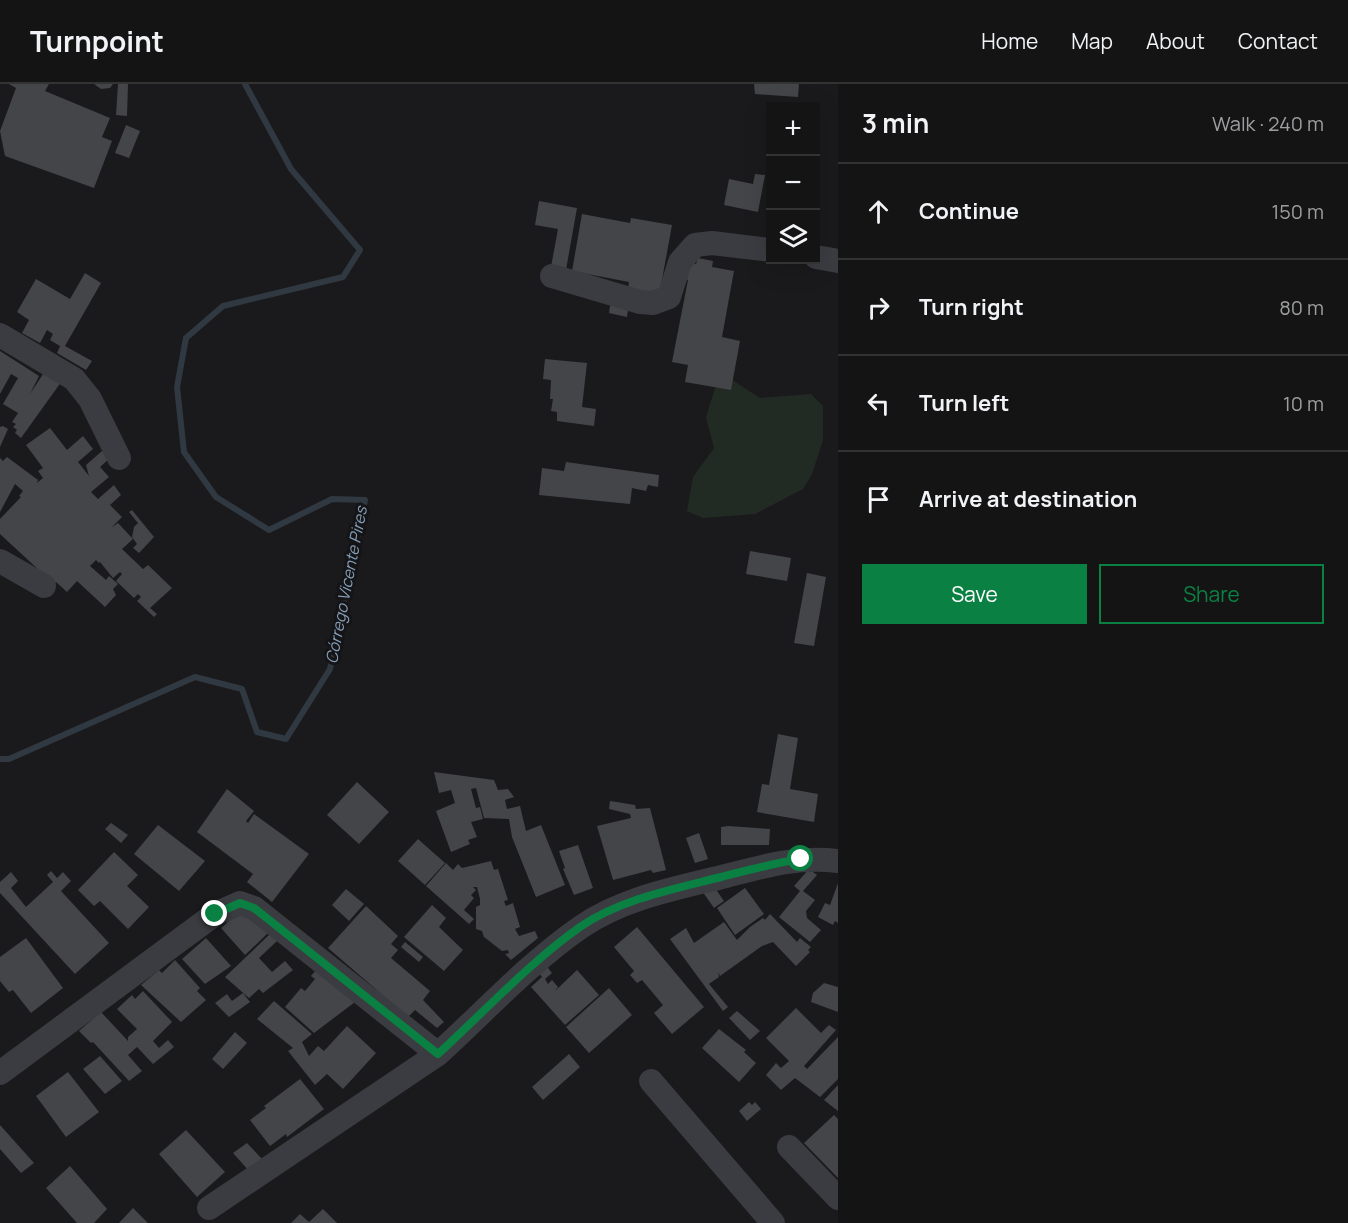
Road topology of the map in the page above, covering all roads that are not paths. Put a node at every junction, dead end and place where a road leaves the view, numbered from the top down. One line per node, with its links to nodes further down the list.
1 (766, 249): 4 (street)
2 (820, 258): 3 (street)
3 (838, 261)
4 (552, 276)
5 (0, 335): 6 (street)
6 (119, 458)
7 (0, 561): 8 (street)
8 (44, 586)
9 (838, 861): 10 (street)
10 (438, 1054): 11 (street); 15 (street)
11 (0, 1073)
12 (651, 1081): 16 (street)
13 (789, 1147): 14 (street)
14 (838, 1198)
15 (209, 1208)
16 (773, 1223)

